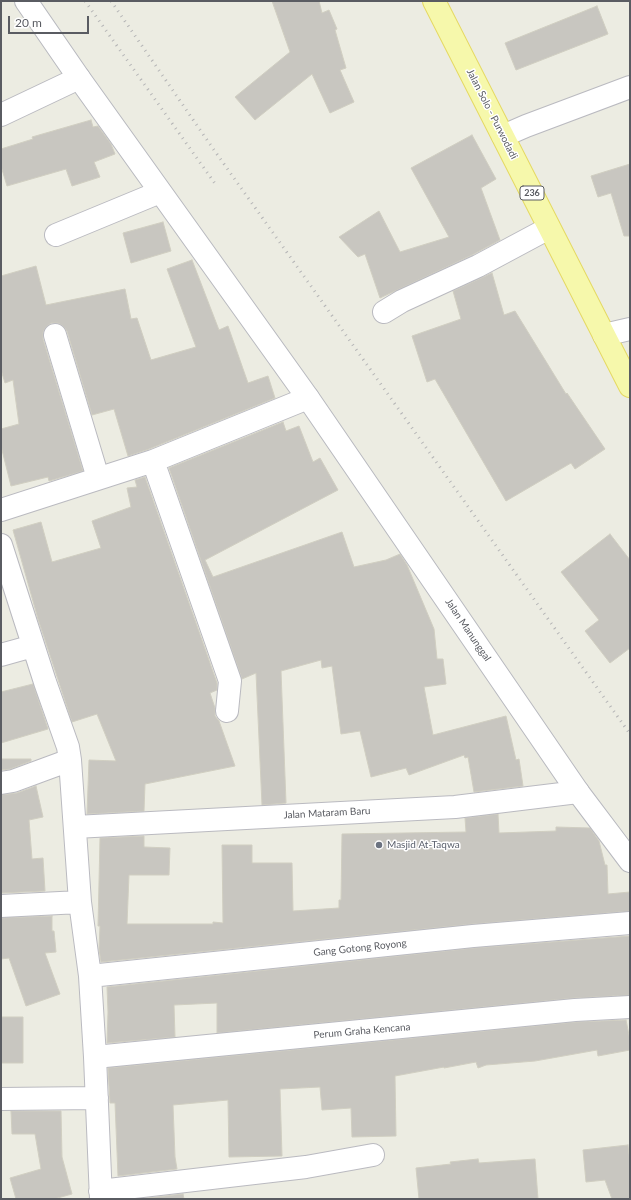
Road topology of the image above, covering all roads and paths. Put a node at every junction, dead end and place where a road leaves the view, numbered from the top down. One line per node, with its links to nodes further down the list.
1 (26, 1): 3 (street, Jalan Manunggal)
2 (434, 1): 6 (main road, Jalan Solo - Purwodadi / 236)
3 (79, 78): 5 (street); 7 (street, Jalan Manunggal)
4 (630, 87): 6 (street)
5 (1, 115)
6 (503, 136): 8 (main road, Jalan Solo - Purwodadi / 236)
7 (160, 192): 9 (street); 15 (street, Jalan Manunggal)
8 (550, 228): 10 (street); 13 (main road, Jalan Solo - Purwodadi / 236)
9 (56, 235)
10 (384, 312)
11 (630, 329): 13 (street)
12 (55, 335): 17 (street)
13 (604, 335): 14 (main road, Jalan Solo - Purwodadi / 236)
14 (630, 386)
15 (308, 398): 16 (street); 25 (street, Jalan Manunggal)
16 (153, 461): 17 (street); 22 (street)
17 (98, 478): 18 (street)
18 (1, 510)
19 (1, 545): 20 (street)
20 (33, 646): 21 (street); 23 (street)
21 (1, 655)
22 (227, 711)
23 (70, 760): 24 (street); 26 (street)
24 (1, 784)
25 (578, 792): 26 (street, Jalan Mataram Baru); 27 (street, Jalan Manunggal)
26 (75, 827): 28 (street)
27 (630, 861)
28 (80, 902): 29 (street); 31 (street)
29 (1, 906)
30 (630, 923): 31 (street, Gang Gotong Royong)
31 (90, 976): 33 (street)
32 (630, 1007): 33 (street, Perum Graha Kencana)
33 (95, 1058): 34 (street)
34 (97, 1098): 35 (street); 37 (street)
35 (1, 1099)
36 (373, 1155): 37 (street)
37 (100, 1195)

